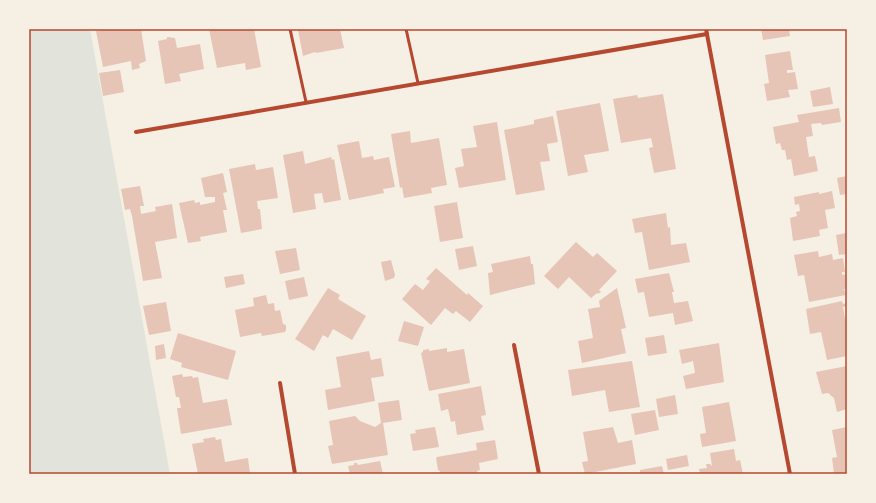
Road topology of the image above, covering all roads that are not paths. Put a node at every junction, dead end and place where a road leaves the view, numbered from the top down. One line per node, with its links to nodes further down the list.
1 (290, 29): 5 (lane)
2 (406, 29): 4 (lane)
3 (707, 31): 4 (street); 11 (street)
4 (418, 83): 5 (street)
5 (306, 102): 6 (street)
6 (136, 132)
7 (514, 345): 10 (street)
8 (280, 383): 9 (street)
9 (295, 474)
10 (539, 474)
11 (790, 474)

